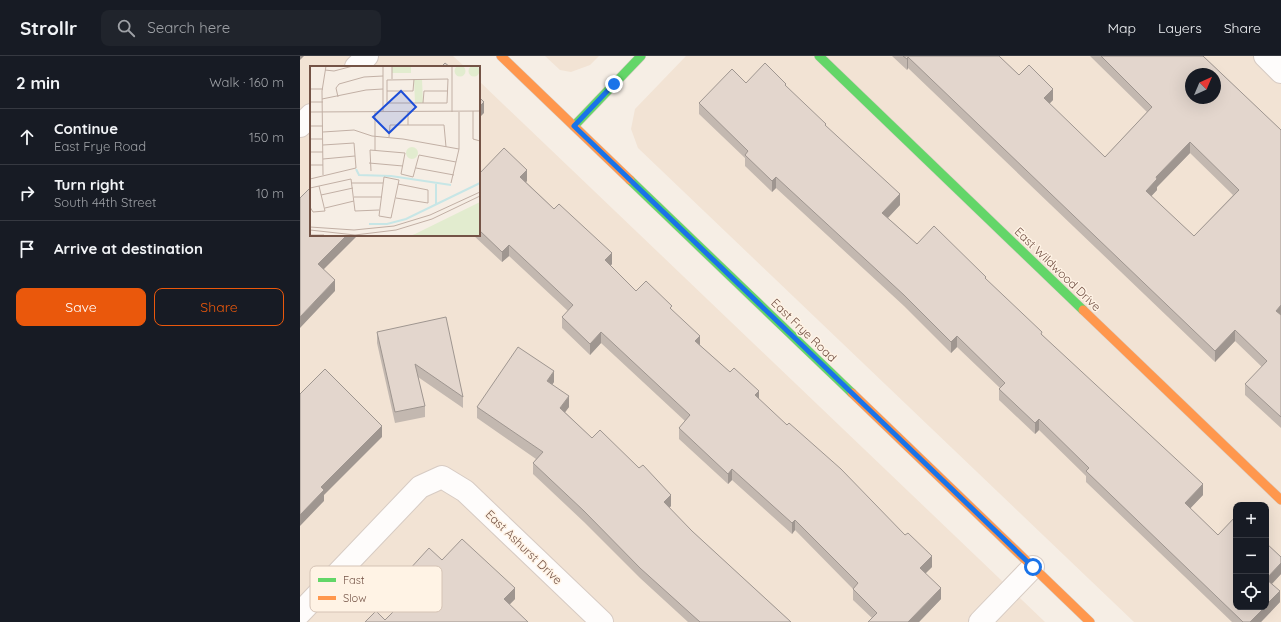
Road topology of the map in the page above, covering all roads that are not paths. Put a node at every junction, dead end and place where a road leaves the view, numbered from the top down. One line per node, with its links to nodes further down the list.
1 (367, 56): 6 (street)
2 (500, 56): 10 (street, East Frye Road)
3 (641, 56): 10 (street)
4 (819, 56): 11 (street, East Wildwood Drive)
5 (1265, 56): 7 (street)
6 (357, 66)
7 (1281, 72)
8 (310, 116): 9 (street)
9 (300, 126)
10 (574, 126): 13 (street, East Frye Road)
11 (1281, 500)
12 (345, 566): 16 (street, East Ashurst Drive)
13 (1033, 567): 17 (street); 18 (street, East Frye Road)
14 (310, 602): 15 (street, East Ashurst Drive)
15 (300, 613)
16 (602, 622)
17 (980, 622)
18 (1090, 622)

